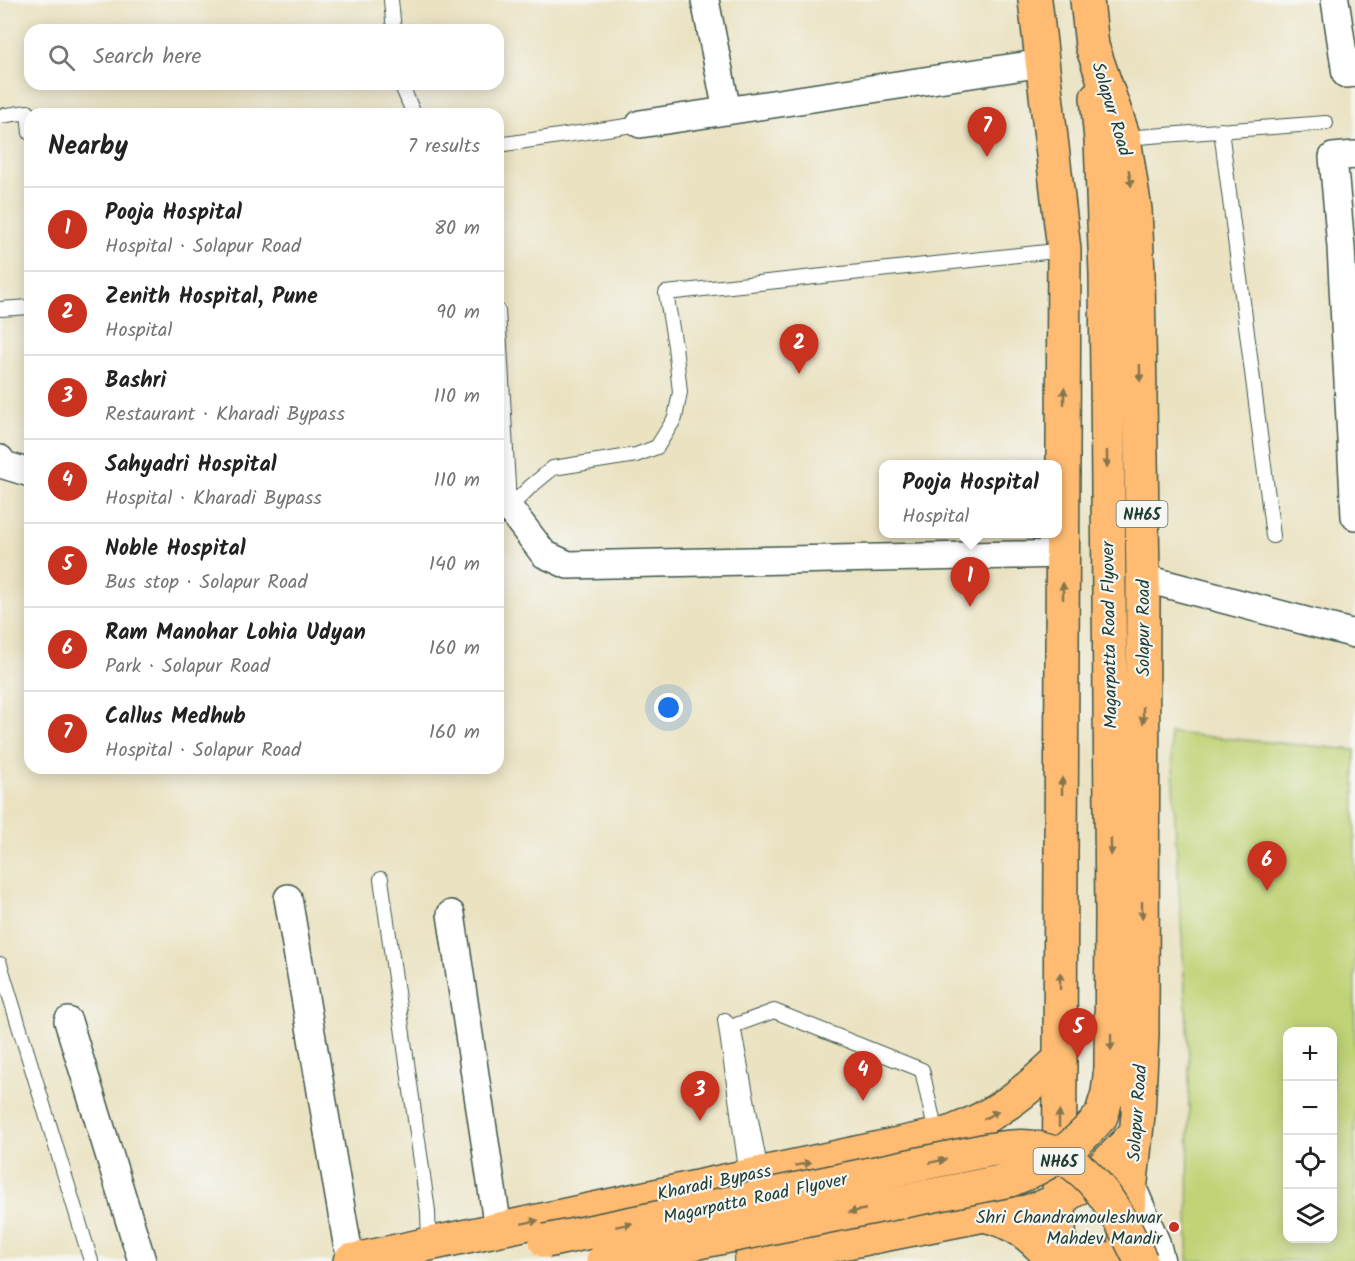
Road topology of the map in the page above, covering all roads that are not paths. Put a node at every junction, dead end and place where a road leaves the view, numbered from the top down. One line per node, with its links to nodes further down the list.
1 (391, 0): 6 (lane)
2 (705, 0): 12 (street)
3 (1035, 0): 8 (highway, NH65)
4 (1087, 0): 7 (highway, Solapur Road / NH65)
5 (1335, 0): 9 (street)
6 (393, 24)
7 (1092, 46): 18 (highway, Solapur Road / NH65); 41 (highway, Magarpatta Road Flyover, one-way to 41)
8 (1043, 63): 12 (street); 22 (highway, NH65)
9 (1355, 73)
10 (404, 90): 11 (lane)
11 (411, 108)
12 (727, 111): 16 (street)
13 (24, 113): 14 (lane)
14 (0, 116)
15 (1326, 123): 17 (lane)
16 (640, 124): 19 (lane)
17 (1221, 130): 18 (lane); 30 (lane)
18 (1124, 138): 32 (highway, Solapur Road / NH65, one-way to 32)
19 (504, 144)
20 (1355, 155): 21 (street)
21 (1348, 247): 25 (street)
22 (1064, 250): 28 (lane); 31 (highway, NH65, one-way to 22)
23 (24, 307): 24 (lane)
24 (0, 309)
25 (1353, 439): 29 (street)
26 (0, 459): 27 (street)
27 (24, 473)
28 (504, 502): 31 (street)
29 (1355, 516)
30 (1273, 536)
31 (1064, 554): 40 (highway, NH65, one-way to 31)
32 (1143, 578): 33 (street); 42 (highway, Solapur Road / NH65, one-way to 42)
33 (1355, 634)
34 (381, 879): 53 (lane)
35 (288, 898): 57 (street)
36 (452, 914): 51 (street)
37 (0, 964): 55 (lane)
38 (725, 1020): 46 (lane)
39 (68, 1021): 56 (street)
40 (1059, 1060): 43 (highway, Kharadi Bypass, one-way to 40); 48 (highway, NH65, one-way to 40)
41 (1101, 1116): 45 (highway, Magarpatta Road Flyover, bridge); 47 (highway, Magarpatta Road Flyover)
42 (1136, 1133): 47 (highway, Solapur Road / NH65); 48 (highway)
43 (933, 1136): 44 (highway, Kharadi Bypass); 46 (lane)
44 (891, 1145): 46 (highway, Kharadi Bypass, one-way to 44); 52 (highway)
45 (1059, 1156): 47 (highway, Magarpatta Road Flyover, bridge); 53 (highway, Magarpatta Road Flyover, one-way to 45, bridge); 59 (highway, Magarpatta Road Flyover, one-way to 59, bridge)
46 (754, 1174): 49 (highway, Kharadi Bypass)
47 (1115, 1187): 65 (highway, Solapur Road / NH65); 66 (highway, Magarpatta Road Flyover, bridge); 67 (street)
48 (1059, 1201): 50 (highway); 62 (highway, NH65)
49 (581, 1211): 51 (highway, Kharadi Bypass, one-way to 49); 58 (highway)
50 (984, 1215): 52 (highway); 61 (highway)
51 (498, 1229): 53 (highway, Kharadi Bypass)
52 (907, 1230): 54 (highway)
53 (440, 1253): 57 (highway, Kharadi Bypass)
54 (794, 1257): 60 (highway)
55 (90, 1261)
56 (142, 1261)
57 (351, 1261)
58 (591, 1261)
59 (603, 1261)
60 (751, 1261)
61 (1054, 1261)
62 (1059, 1261)
63 (1066, 1261): 64 (highway)
64 (1109, 1261)
65 (1123, 1261)
66 (1141, 1261)
67 (1161, 1261)

